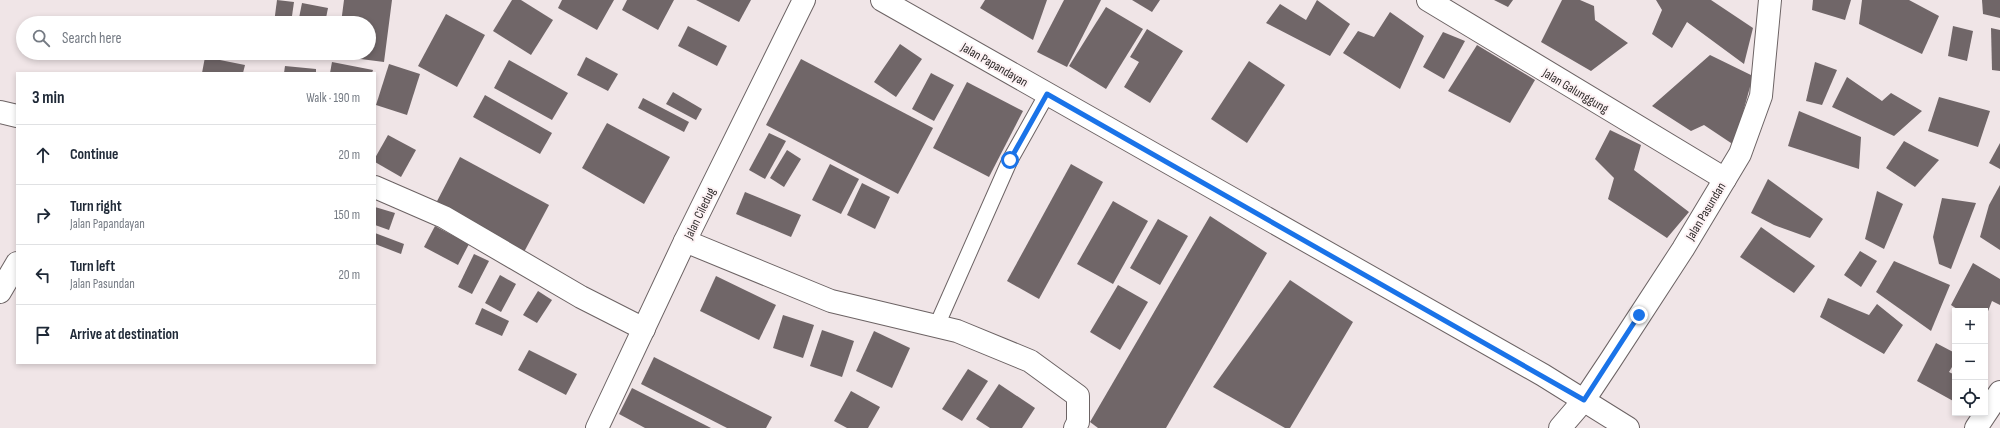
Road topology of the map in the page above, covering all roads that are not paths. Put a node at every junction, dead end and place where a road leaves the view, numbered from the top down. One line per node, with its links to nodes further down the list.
1 (804, 0): 10 (street, Jalan Ciledug)
2 (882, 0): 5 (street, Jalan Papandayan)
3 (1428, 0): 8 (street, Jalan Galunggung)
4 (1770, 0): 8 (street, Jalan Pasundan)
5 (1047, 94): 13 (lane); 16 (street, Jalan Papandayan)
6 (0, 112): 7 (street)
7 (16, 116)
8 (1724, 179): 16 (street, Jalan Pasundan)
9 (376, 187): 14 (street)
10 (685, 241): 13 (street); 14 (street, Jalan Ciledug)
11 (16, 265): 12 (street)
12 (0, 292)
13 (937, 325): 19 (street)
14 (644, 329): 18 (street, Jalan Ciledug)
15 (2000, 392): 17 (street)
16 (1584, 400): 20 (street, Jalan Pasundan); 21 (street, Jalan Papandayan)
17 (1986, 424)
18 (597, 428)
19 (1075, 428)
20 (1560, 428)
21 (1628, 428)

